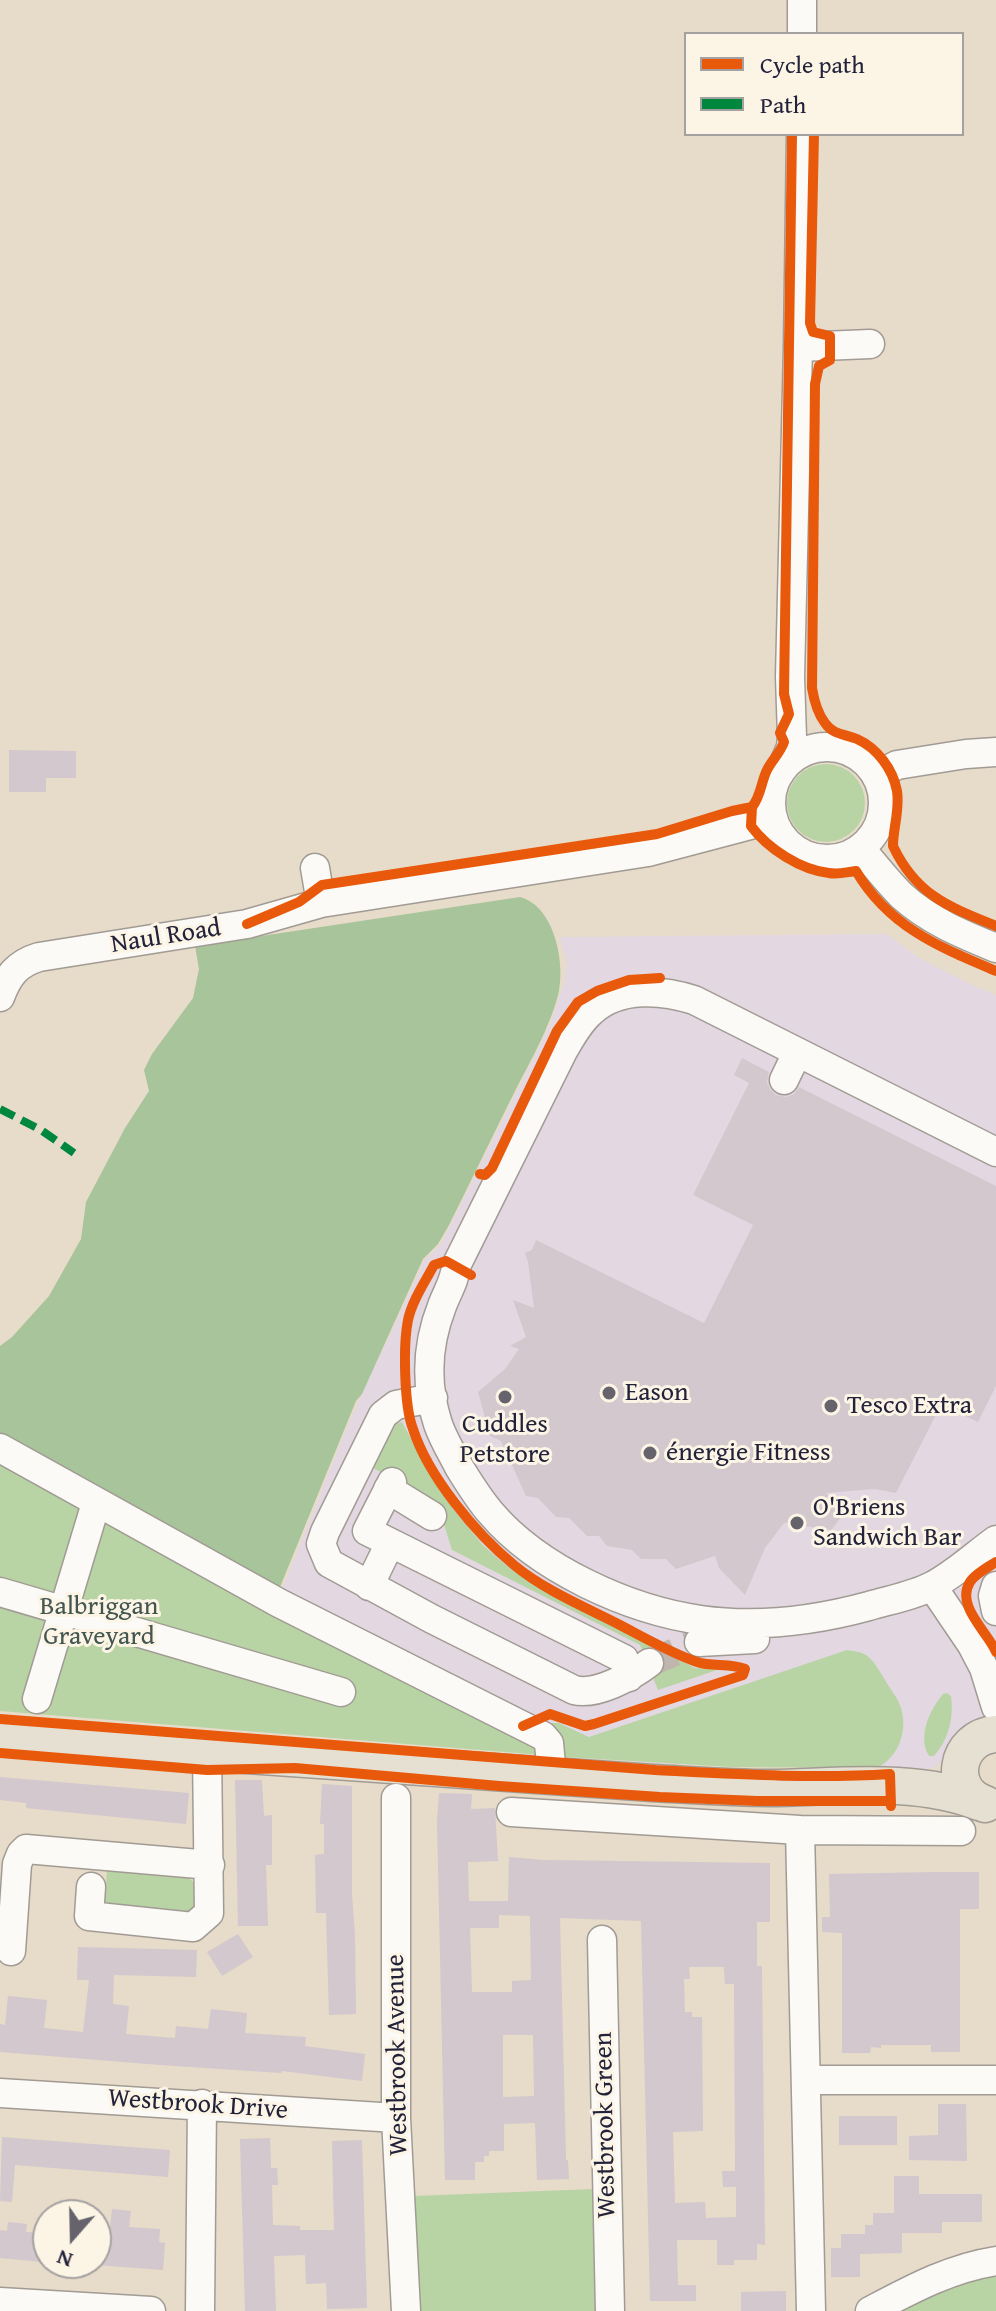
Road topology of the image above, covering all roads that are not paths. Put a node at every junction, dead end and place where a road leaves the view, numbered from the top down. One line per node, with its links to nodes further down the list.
1 (802, 0): 2 (street)
2 (802, 32)
3 (801, 136): 5 (street)
4 (870, 344): 5 (street)
5 (798, 347): 6 (street)
6 (792, 688): 7 (street); 9 (street)
7 (833, 748): 9 (street); 10 (street)
8 (996, 752): 10 (street)
9 (780, 773): 11 (street)
10 (876, 776): 12 (street)
11 (773, 819): 12 (street); 14 (street, Naul Road)
12 (860, 848): 15 (street)
13 (315, 868): 14 (street)
14 (321, 903): 16 (street, Naul Road)
15 (996, 948)
16 (0, 997)
17 (797, 1053): 18 (street); 19 (street); 20 (street)
18 (784, 1080)
19 (996, 1152)
20 (433, 1398): 26 (street); 32 (street)
21 (0, 1448): 22 (street)
22 (96, 1503): 30 (street); 41 (street)
23 (432, 1516): 25 (street)
24 (996, 1540): 27 (street)
25 (390, 1543): 26 (street); 26 (street)
26 (369, 1586)
27 (932, 1586): 32 (street); 34 (street)
28 (996, 1586): 31 (street)
29 (0, 1592): 30 (street)
30 (63, 1610): 35 (street); 36 (street)
31 (996, 1611)
32 (829, 1615): 33 (street)
33 (699, 1642)
34 (988, 1668): 37 (street); 39 (street)
35 (341, 1692)
36 (37, 1699)
37 (996, 1707)
38 (0, 1738): 40 (main road)
39 (978, 1742): 42 (main road); 45 (main road)
40 (207, 1752): 41 (main road); 47 (street)
41 (552, 1776): 42 (main road)
42 (903, 1786): 45 (main road)
43 (396, 1798): 55 (street, Westbrook Avenue)
44 (511, 1812): 46 (street)
45 (979, 1813): 46 (street)
46 (800, 1830): 51 (street)
47 (210, 1865): 48 (street); 50 (street)
48 (91, 1887)
49 (602, 1940): 61 (street, Westbrook Green)
50 (11, 1951)
51 (807, 2080): 52 (street); 62 (street)
52 (996, 2080)
53 (0, 2093): 54 (street, Westbrook Drive)
54 (202, 2104): 55 (street, Westbrook Drive); 59 (street)
55 (396, 2118): 60 (street, Westbrook Avenue)
56 (996, 2261): 63 (street)
57 (0, 2302): 58 (street)
58 (151, 2311)
59 (200, 2311)
60 (406, 2311)
61 (610, 2311)
62 (811, 2311)
63 (870, 2311)

